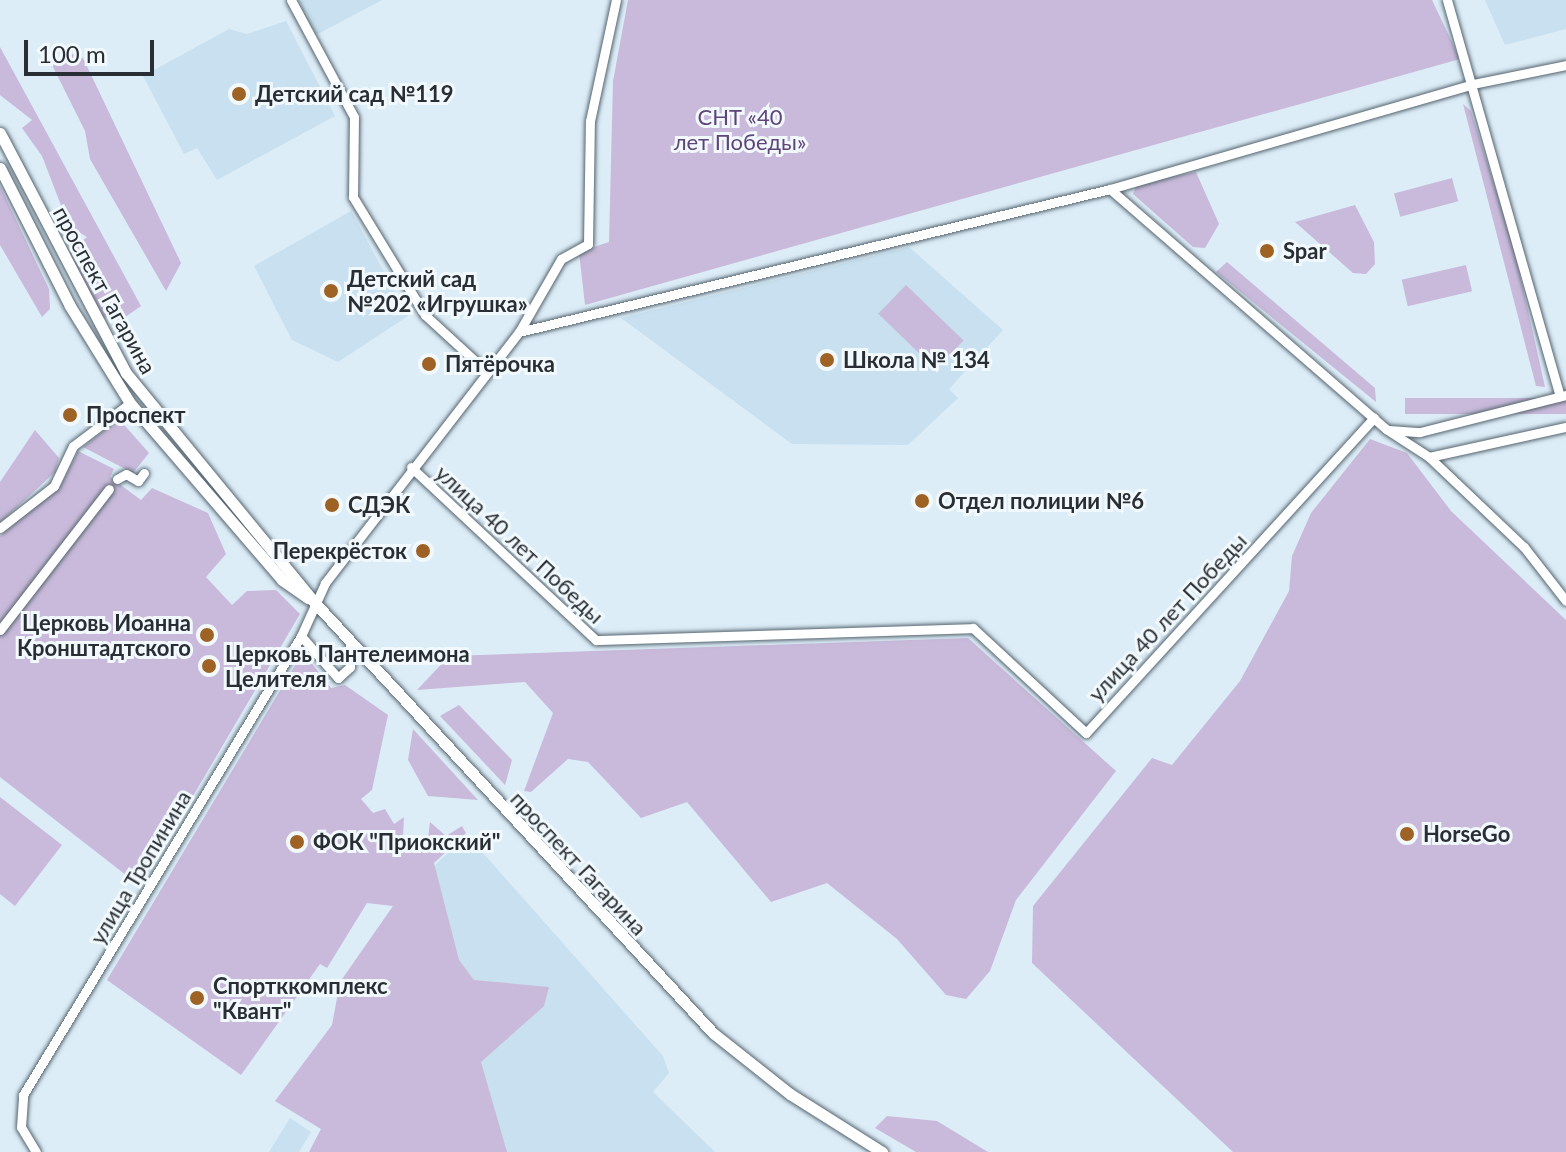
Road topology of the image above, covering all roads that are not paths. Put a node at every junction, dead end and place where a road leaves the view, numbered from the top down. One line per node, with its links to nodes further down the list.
1 (291, 0): 10 (street)
2 (616, 0): 9 (street, улица Тропинина)
3 (1447, 0): 5 (street)
4 (1566, 65): 5 (street)
5 (1473, 84): 8 (street); 11 (street)
6 (0, 133): 21 (main road, проспект Гагарина)
7 (0, 168): 12 (main road, проспект Гагарина)
8 (1110, 189): 9 (street); 13 (street)
9 (519, 332): 10 (street, улица Тропинина)
10 (485, 370): 17 (street, улица Тропинина)
11 (1563, 395): 15 (street)
12 (130, 403): 19 (street); 21 (main road, проспект Гагарина)
13 (1374, 418): 15 (street); 17 (street, улица 40 лет Победы)
14 (1566, 427): 16 (street)
15 (1386, 429): 16 (street)
16 (1429, 457): 20 (street)
17 (411, 467): 21 (street, улица Тропинина)
18 (144, 473): 22 (street)
19 (0, 528)
20 (1566, 601)
21 (315, 603): 23 (street, улица Тропинина); 24 (main road, проспект Гагарина)
22 (0, 630)
23 (301, 636): 24 (street); 25 (street, улица Тропинина)
24 (350, 641): 26 (main road, проспект Гагарина)
25 (36, 1152)
26 (882, 1152)

